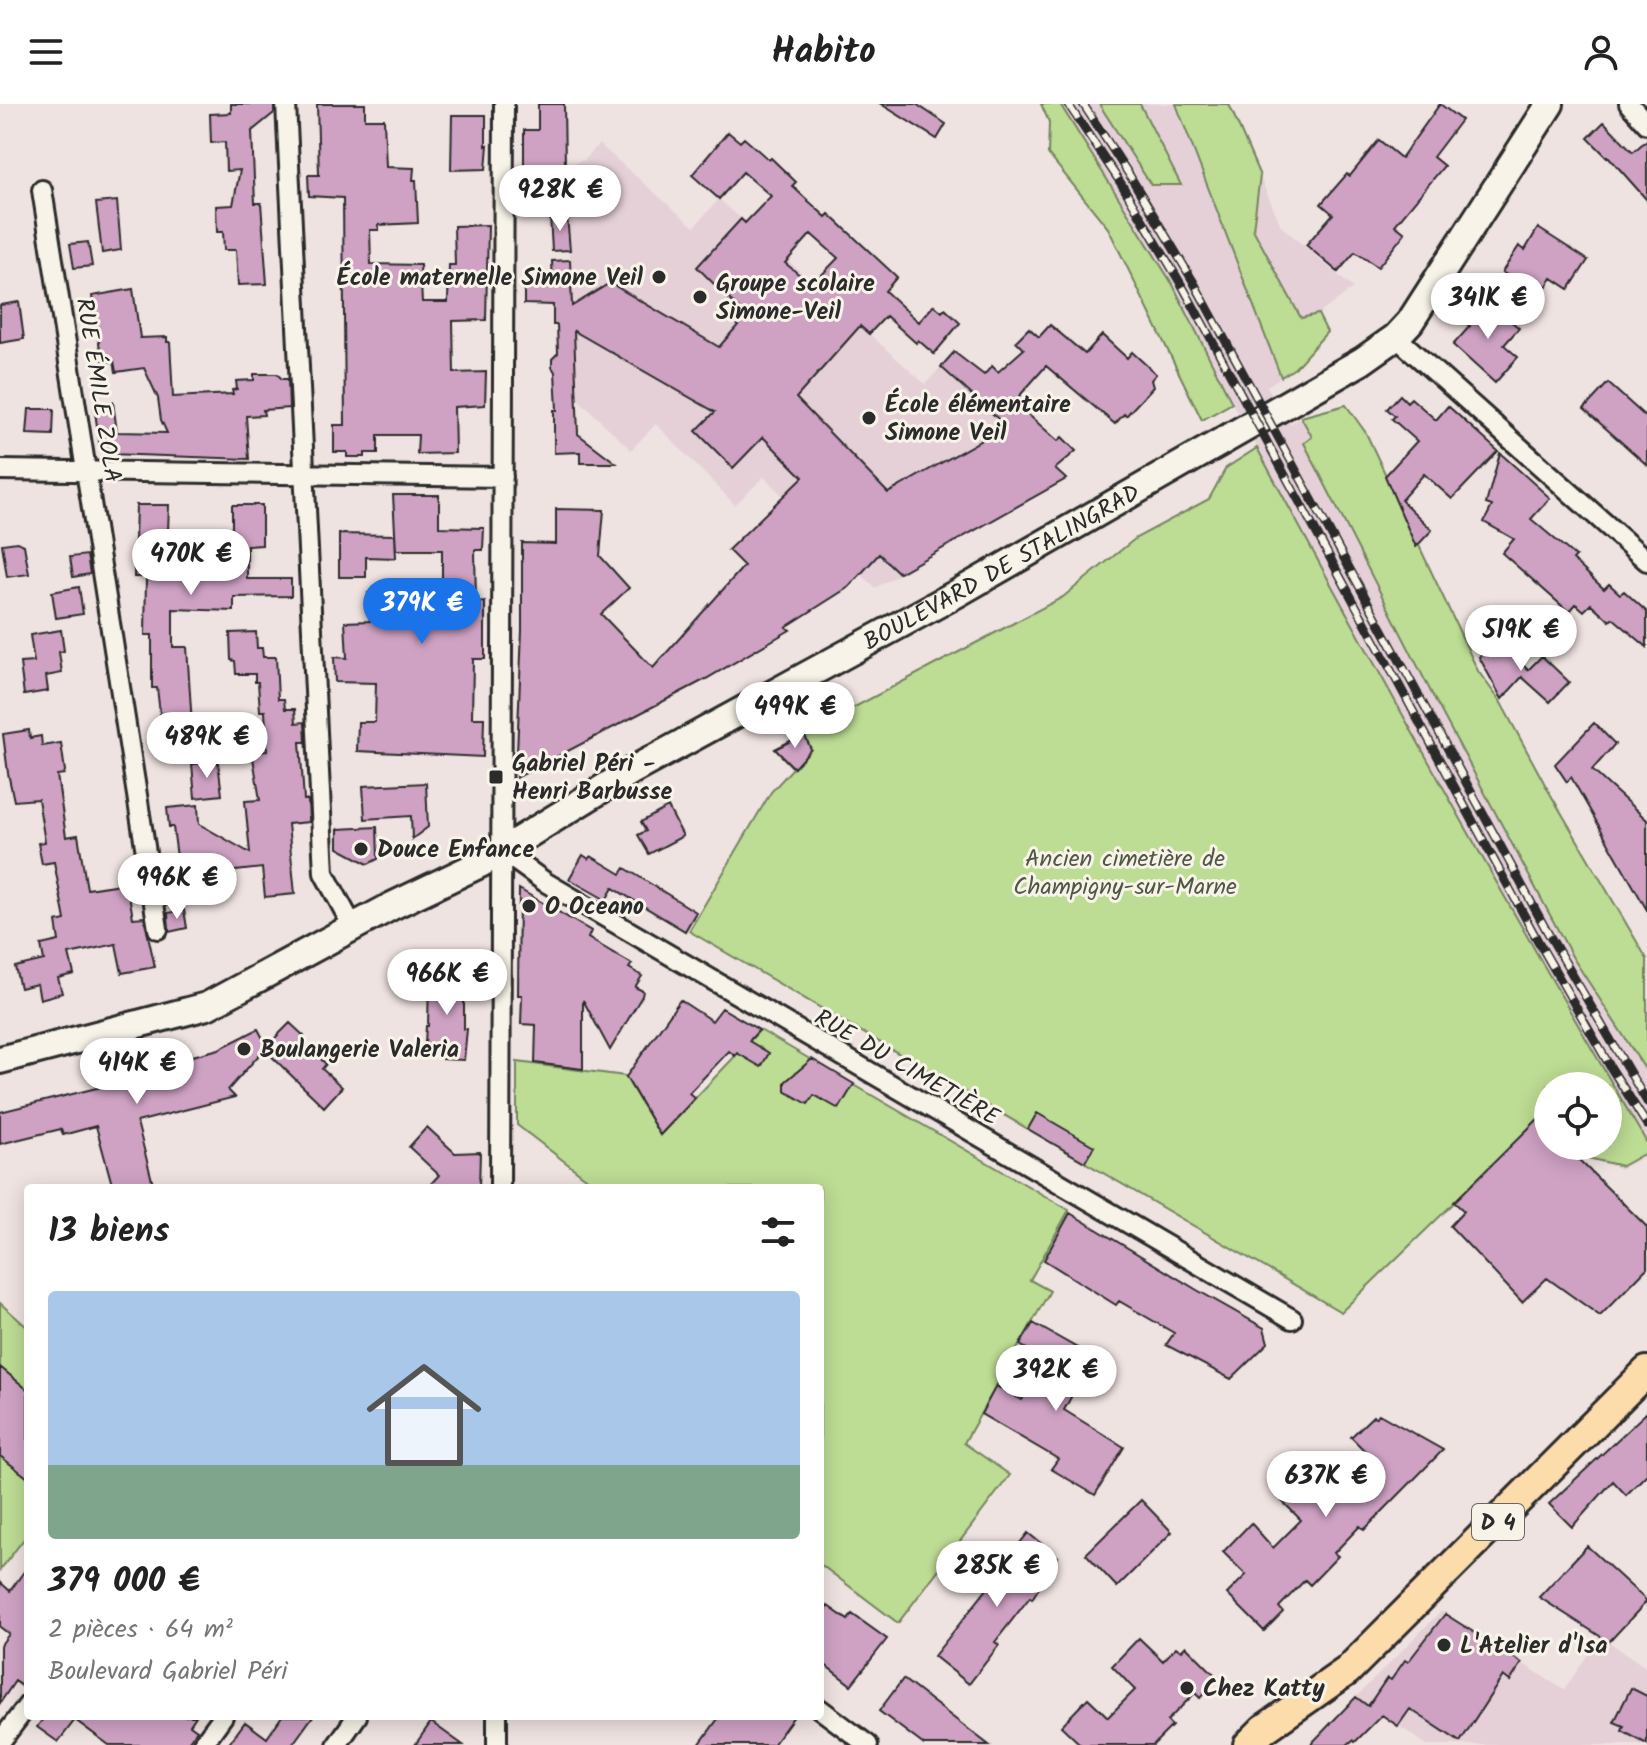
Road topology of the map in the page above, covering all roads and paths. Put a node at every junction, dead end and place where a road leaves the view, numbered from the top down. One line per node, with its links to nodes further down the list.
1 (286, 104): 10 (street)
2 (504, 104): 11 (street)
3 (1550, 104): 7 (main road, BOULEVARD DE STALINGRAD)
4 (1629, 104): 5 (street)
5 (1647, 124)
6 (42, 190): 9 (street, RUE ÉMILE ZOLA)
7 (1396, 337): 12 (street); 13 (main road, BOULEVARD DE STALINGRAD)
8 (0, 470): 9 (street)
9 (88, 471): 10 (street); 15 (street, RUE ÉMILE ZOLA)
10 (306, 474): 11 (street); 14 (street)
11 (503, 477): 13 (street)
12 (1647, 561)
13 (502, 851): 14 (main road, BOULEVARD DE STALINGRAD); 17 (street); 18 (street, RUE DU CIMETIÈRE)
14 (353, 927): 16 (main road, BOULEVARD DE STALINGRAD)
15 (158, 929)
16 (0, 1060)
17 (500, 1184)
18 (1292, 1319)
19 (1647, 1371): 30 (main road, D 4)
20 (24, 1710): 25 (street)
21 (824, 1712): 29 (street)
22 (216, 1720): 26 (street)
23 (354, 1720): 27 (street)
24 (497, 1720): 28 (street)
25 (0, 1742)
26 (202, 1745)
27 (337, 1745)
28 (497, 1745)
29 (868, 1745)
30 (1248, 1745)

